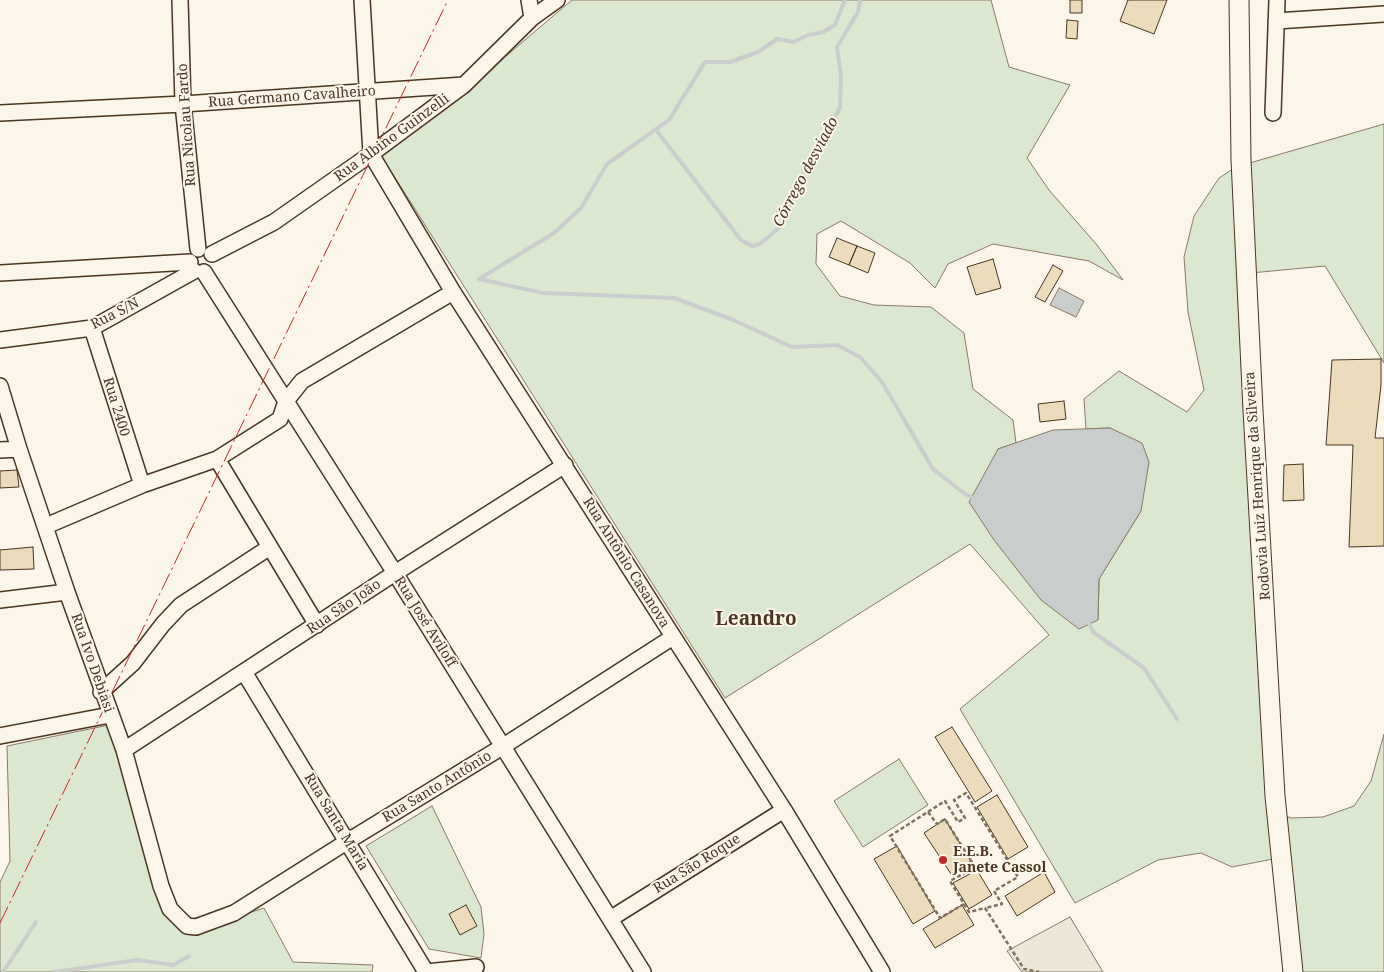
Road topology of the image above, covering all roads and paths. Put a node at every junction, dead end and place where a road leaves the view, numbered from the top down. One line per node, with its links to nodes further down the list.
1 (180, 0): 12 (street, Rua Nicolau Fardo)
2 (362, 0): 11 (street)
3 (528, 0): 8 (street)
4 (556, 0): 8 (street, Rua Albino Guinzelli)
5 (1240, 0): 54 (main road, Rodovia Luiz Henrique da Silveira)
6 (1277, 0): 9 (street)
7 (1384, 14): 9 (street)
8 (532, 18): 10 (street, Rua Albino Guinzelli)
9 (1276, 21): 14 (street)
10 (464, 85): 11 (street, Rua Germano Cavalheiro); 15 (street, Rua Albino Guinzelli)
11 (367, 92): 12 (street, Rua Germano Cavalheiro); 15 (street)
12 (183, 104): 13 (street, Rua Germano Cavalheiro); 16 (street, Rua Nicolau Fardo)
13 (0, 113)
14 (1272, 113)
15 (371, 154): 16 (street, Rua Albino Guinzelli); 19 (street, Rua Antônio Casanova)
16 (205, 252): 17 (street)
17 (196, 269): 18 (street); 20 (street, Rua S/N); 23 (street, Rua José Aviloff)
18 (0, 273)
19 (453, 292): 23 (street); 27 (street, Rua Antônio Casanova)
20 (92, 328): 21 (street, Rua S/N); 28 (street, Rua 2400)
21 (0, 340)
22 (0, 386): 24 (street, Rua Ivo Debiasi)
23 (286, 400): 26 (street); 31 (street, Rua José Aviloff)
24 (19, 449): 25 (street); 29 (street, Rua Ivo Debiasi)
25 (0, 450)
26 (217, 459): 28 (street); 30 (street)
27 (565, 465): 31 (street, Rua São João); 35 (street, Rua Antônio Casanova)
28 (142, 486): 29 (street)
29 (46, 526): 32 (street, Rua Ivo Debiasi)
30 (270, 547): 34 (street); 37 (street)
31 (395, 573): 34 (street, Rua São João); 40 (street, Rua José Aviloff)
32 (67, 592): 33 (street); 37 (street, Rua Ivo Debiasi)
33 (0, 600)
34 (317, 625): 36 (street, Rua São João)
35 (673, 637): 40 (street, Rua Santo Antônio); 42 (street, Rua Antônio Casanova)
36 (244, 672): 41 (street, Rua São João); 44 (street, Rua Santa Maria)
37 (101, 692): 38 (street, Rua Ivo Debiasi)
38 (110, 715): 39 (street); 41 (street, Rua Ivo Debiasi)
39 (0, 736)
40 (502, 747): 44 (street, Rua Santo Antônio); 47 (street, Rua José Aviloff)
41 (124, 750): 48 (street, Rua Ivo Debiasi)
42 (784, 810): 47 (street, Rua São Roque); 52 (street, Rua Antônio Casanova)
43 (928, 812): 45 (path); 45 (path); 46 (path)
44 (348, 841): 48 (street, Rua Santo Antônio); 50 (street, Rua Santa Maria)
45 (964, 904): 46 (path)
46 (985, 908): 53 (path)
47 (610, 919): 51 (street, Rua José Aviloff)
48 (196, 927)
49 (476, 967): 50 (street)
50 (426, 972)
51 (643, 972)
52 (882, 972)
53 (1039, 972)
54 (1293, 972)

